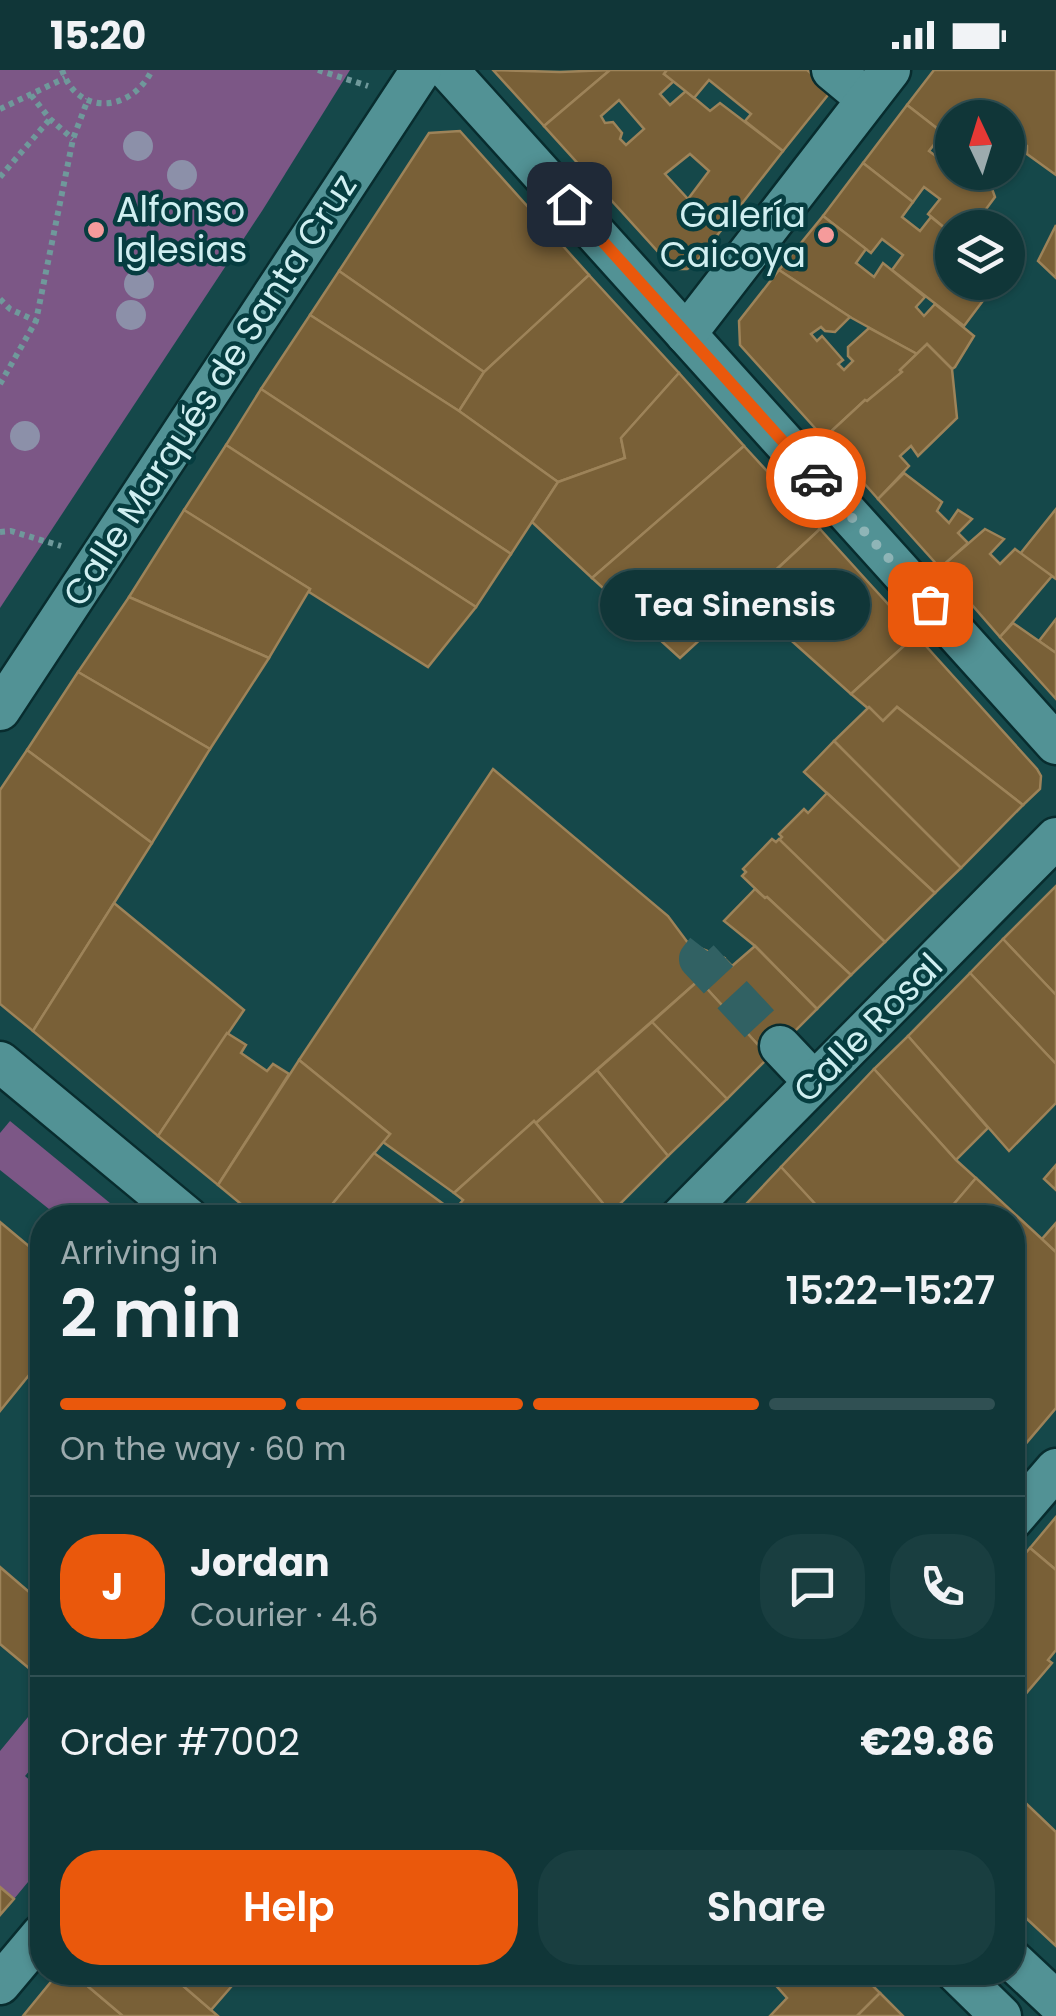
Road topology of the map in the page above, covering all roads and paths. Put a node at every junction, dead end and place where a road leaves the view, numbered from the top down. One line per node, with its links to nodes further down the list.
1 (152, 70): 8 (path)
2 (421, 70): 18 (street, Calle Marqués de Santa Cruz)
3 (448, 70): 15 (street)
4 (832, 70): 6 (street)
5 (64, 74): 7 (path); 8 (path)
6 (878, 84): 15 (street)
7 (31, 96): 9 (path); 10 (path)
8 (88, 99): 11 (path)
9 (0, 108)
10 (50, 119): 11 (path); 12 (path)
11 (73, 139): 14 (path)
12 (0, 177)
13 (0, 299): 14 (path)
14 (36, 321): 16 (path)
15 (686, 334): 20 (street)
16 (0, 384)
17 (0, 532): 18 (path)
18 (100, 558): 19 (street, Calle Marqués de Santa Cruz)
19 (0, 710)
20 (1056, 744)
21 (1056, 838): 24 (street, Calle Rosal)
22 (780, 1046): 24 (street)
23 (0, 1062): 25 (street)
24 (814, 1082): 26 (street, Calle Rosal)
25 (172, 1205)
26 (693, 1205)
27 (1056, 1469): 28 (street)
28 (1025, 1505)
29 (30, 1948): 31 (street)
30 (1025, 1972): 33 (street)
31 (0, 1984)
32 (959, 1999): 34 (street)
33 (1056, 2001)
34 (1001, 2016)

